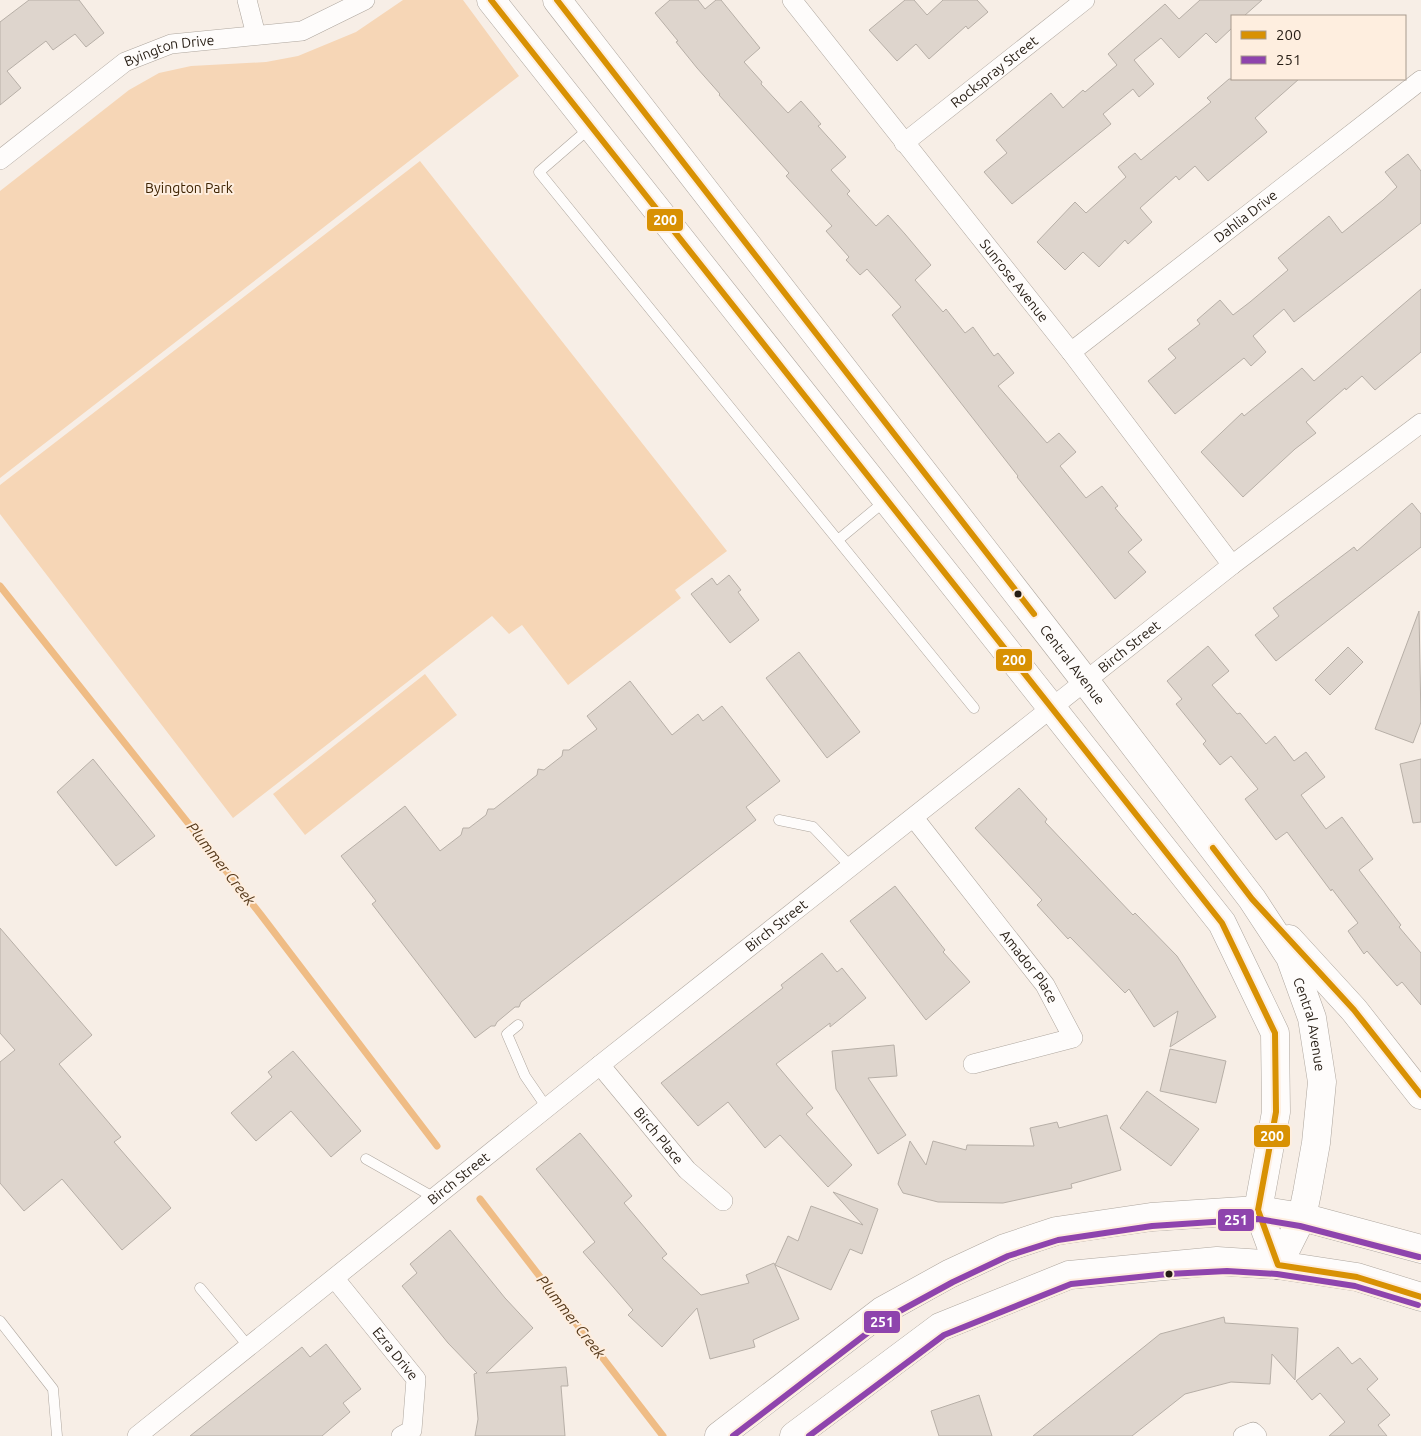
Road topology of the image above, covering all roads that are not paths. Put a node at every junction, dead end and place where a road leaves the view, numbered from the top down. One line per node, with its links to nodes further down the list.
1 (246, 0): 7 (street)
2 (365, 0): 7 (street, Byington Drive)
3 (491, 0): 9 (main road)
4 (556, 0): 17 (main road, Central Avenue)
5 (792, 0): 10 (street, Sunrose Avenue)
6 (1085, 0): 10 (street, Rockspray Street)
7 (256, 34): 11 (street, Byington Drive)
8 (1421, 80): 12 (street, Dahlia Drive)
9 (591, 127): 14 (main road); 15 (lane)
10 (904, 143): 12 (street, Sunrose Avenue)
11 (0, 160)
12 (1071, 352): 16 (street, Sunrose Avenue)
13 (1421, 423): 16 (street, Birch Street)
14 (886, 499): 15 (lane); 19 (main road)
15 (838, 540): 18 (lane)
16 (1232, 565): 17 (street, Birch Street)
17 (1086, 682): 19 (street, Birch Street); 23 (main road, Central Avenue)
18 (974, 708)
19 (1052, 708): 20 (street, Birch Street); 32 (main road)
20 (914, 818): 22 (street, Birch Street); 25 (street, Amador Place)
21 (779, 820): 22 (lane)
22 (852, 868): 26 (street, Birch Street)
23 (1252, 899): 27 (main road); 33 (main road, Central Avenue)
24 (518, 1025): 28 (lane)
25 (973, 1064)
26 (600, 1065): 28 (street, Birch Street); 31 (street, Birch Place)
27 (1421, 1095)
28 (547, 1108): 30 (street, Birch Street)
29 (366, 1159): 30 (lane)
30 (435, 1198): 36 (street, Birch Street)
31 (723, 1200)
32 (1258, 1210): 33 (main road); 35 (main road); 44 (main road)
33 (1302, 1217): 34 (main road); 35 (main road, Central Avenue)
34 (1421, 1249)
35 (1278, 1265): 38 (main road); 45 (main road)
36 (335, 1279): 40 (street, Birch Street); 43 (street, Ezra Drive)
37 (200, 1288): 40 (lane)
38 (1421, 1297)
39 (0, 1321): 41 (lane)
40 (249, 1347): 42 (street, Birch Street)
41 (57, 1436)
42 (137, 1436)
43 (401, 1436)
44 (718, 1436)
45 (794, 1436)

